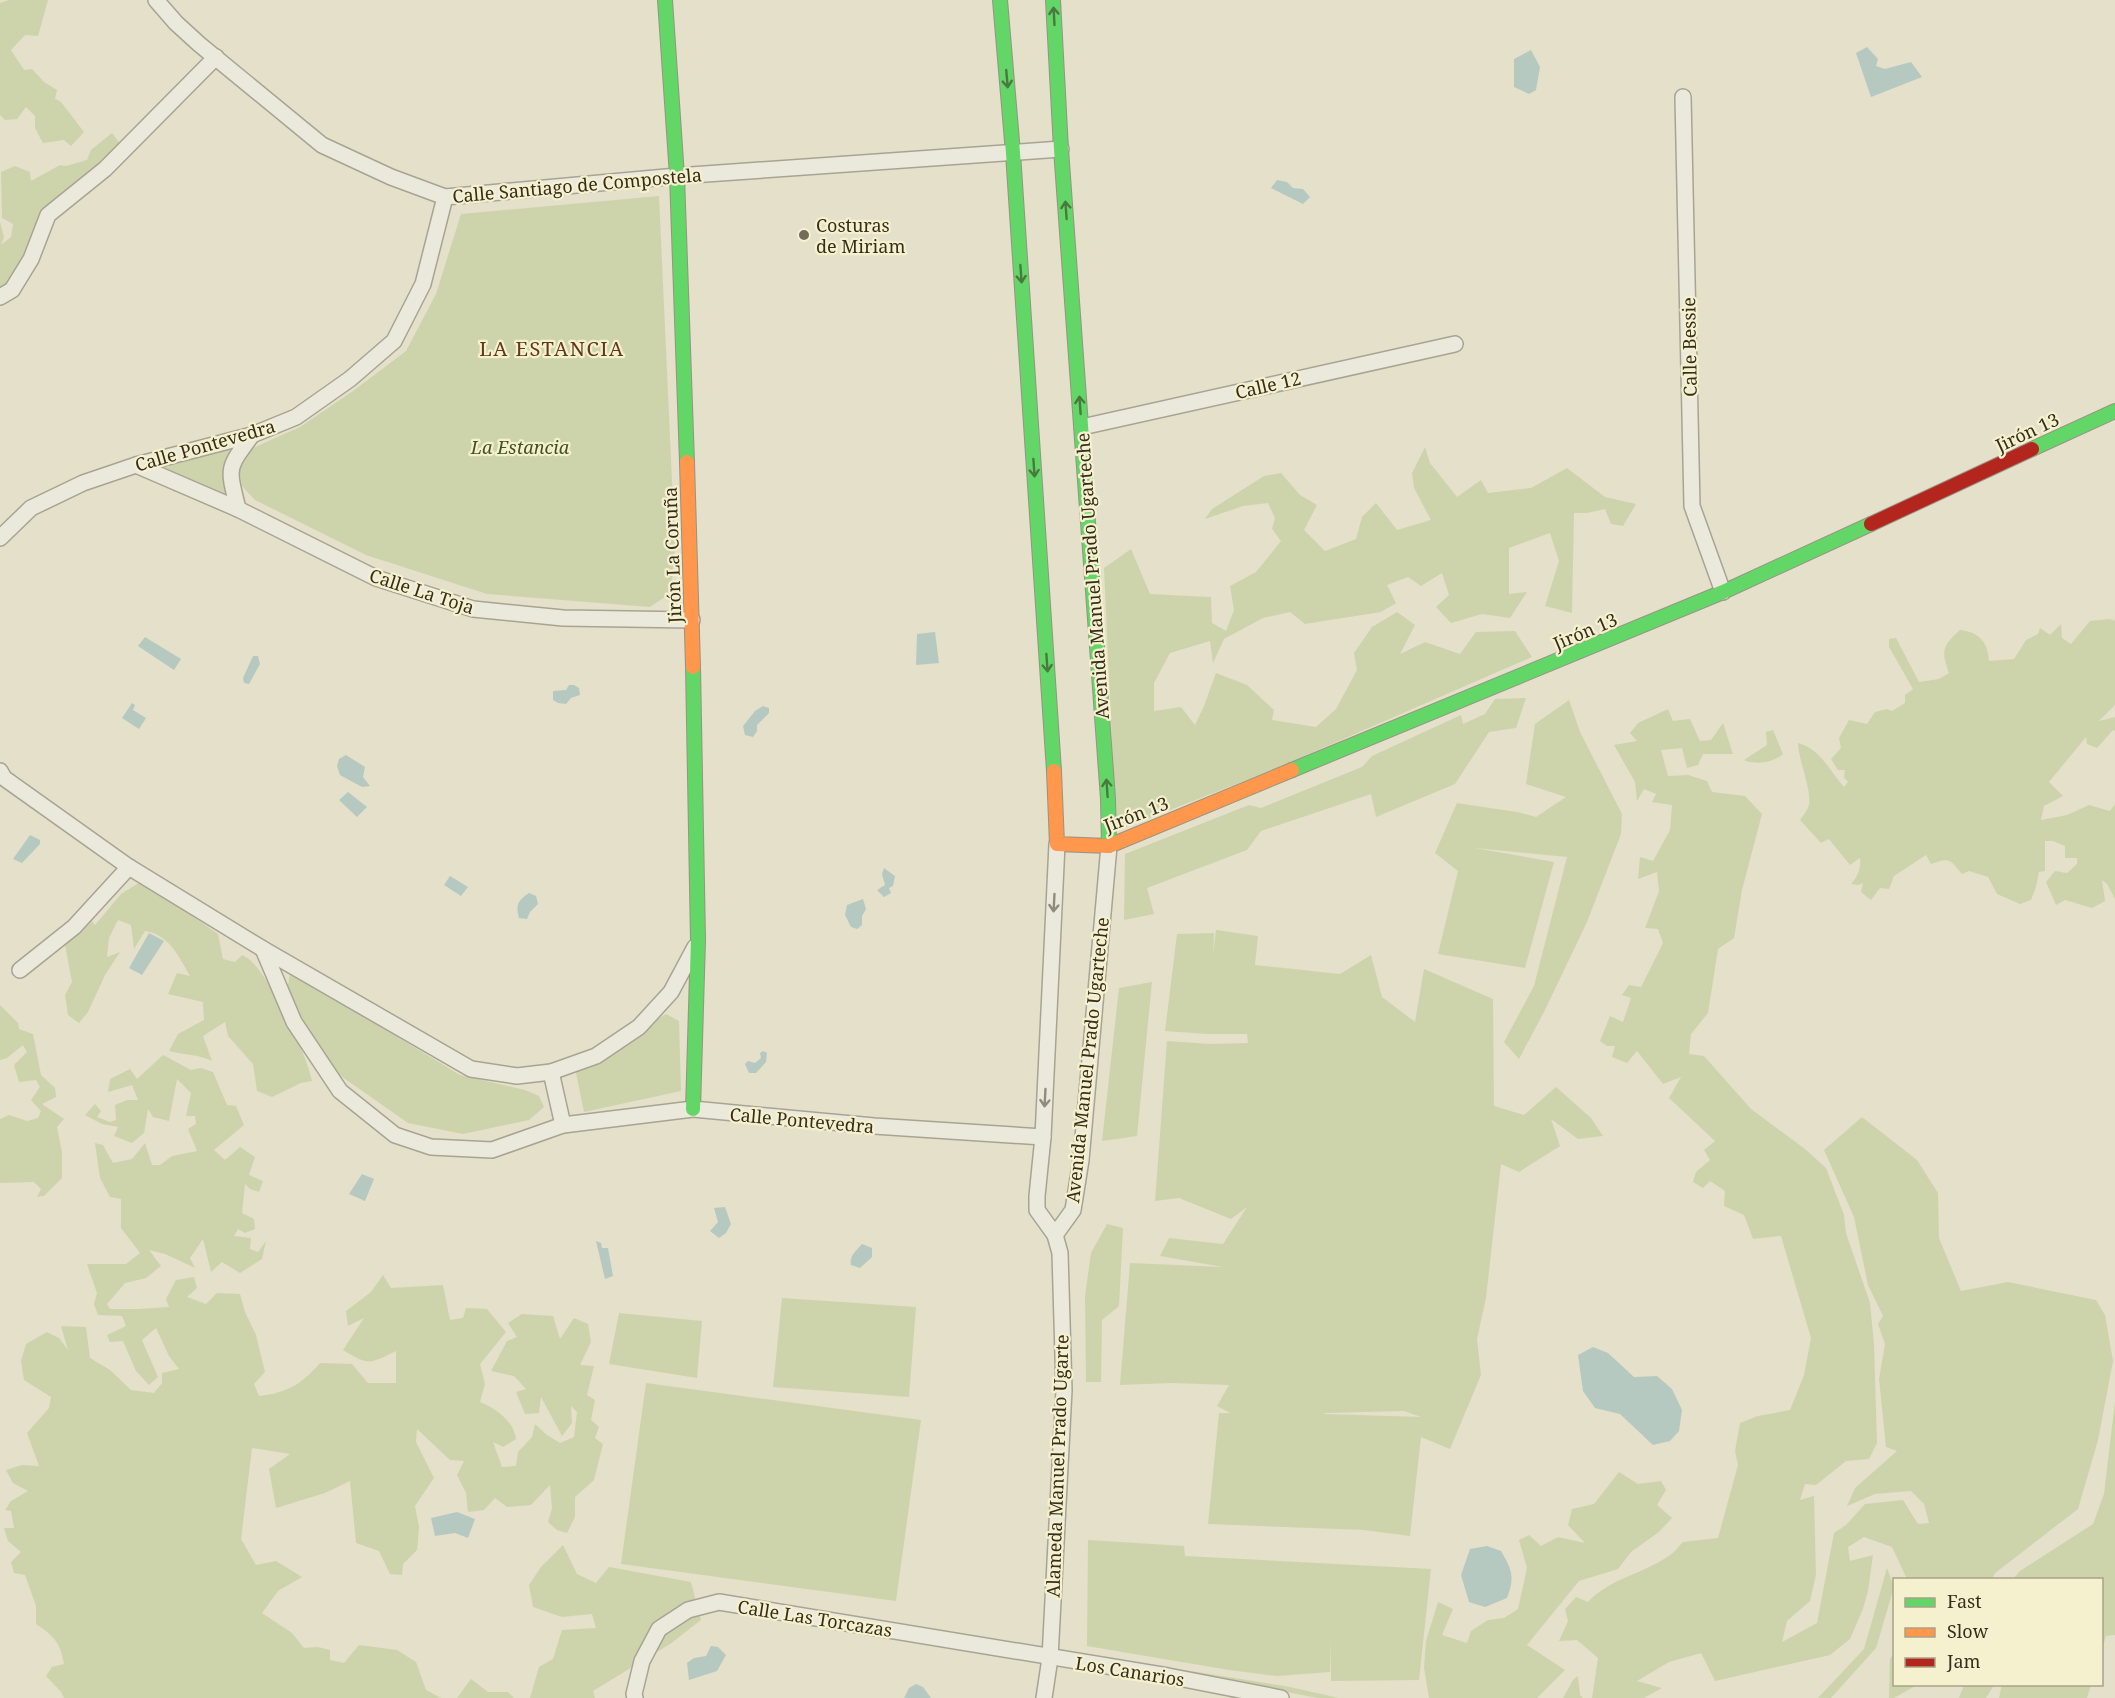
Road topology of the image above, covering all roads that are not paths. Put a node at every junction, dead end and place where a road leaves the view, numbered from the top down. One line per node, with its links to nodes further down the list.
1 (156, 0): 5 (street, Calle Santiago de Compostela)
2 (666, 0): 9 (street, Jirón La Coruña)
3 (1000, 0): 8 (street, Avenida Manuel Prado Ugarteche, one-way to 8)
4 (1053, 0): 7 (street, Avenida Manuel Prado Ugarteche, one-way to 4)
5 (216, 57): 10 (street, Calle Santiago de Compostela); 11 (street)
6 (1683, 97): 19 (street, Calle Bessie)
7 (1061, 148): 8 (street, Calle Santiago de Compostela); 14 (street, Avenida Manuel Prado Ugarteche, one-way to 7)
8 (1013, 153): 9 (street, Calle Santiago de Compostela); 22 (street, Avenida Manuel Prado Ugarteche, one-way to 22)
9 (677, 176): 10 (street, Calle Santiago de Compostela); 20 (street, Jirón La Coruña)
10 (445, 197): 15 (street, Calle Pontevedra)
11 (0, 297)
12 (1455, 344): 14 (street, Calle 12)
13 (2113, 416): 19 (street, Jirón 13)
14 (1082, 427): 23 (street, Avenida Manuel Prado Ugarteche, one-way to 14)
15 (252, 435): 16 (street, Calle Pontevedra); 17 (street)
16 (136, 465): 17 (street, Calle La Toja); 18 (street, Calle Pontevedra)
17 (238, 508): 20 (street, Calle La Toja)
18 (0, 538)
19 (1723, 592): 23 (street, Jirón 13)
20 (693, 620): 25 (street, Jirón La Coruña)
21 (0, 771): 24 (street)
22 (1057, 844): 23 (street, Jirón 13); 31 (street, Avenida Manuel Prado Ugarteche, one-way to 31)
23 (1109, 846): 32 (street, Avenida Manuel Prado Ugarteche)
24 (129, 867): 26 (street); 27 (street)
25 (698, 940): 28 (street); 29 (street, Jirón La Coruña)
26 (263, 949): 28 (street); 30 (street, Calle Pontevedra)
27 (20, 970)
28 (551, 1072): 30 (street)
29 (693, 1109): 30 (street, Calle Pontevedra); 31 (street, Calle Pontevedra)
30 (563, 1125)
31 (1043, 1137): 32 (street, Avenida Manuel Prado Ugarteche)
32 (1055, 1235): 33 (street, Alameda Manuel Prado Ugarte)
33 (1050, 1658): 34 (street, Calle Las Torcazas); 35 (street, Alameda Manuel Prado Ugarte); 36 (street, Los Canarios)
34 (634, 1698)
35 (1044, 1698)
36 (1281, 1698)

